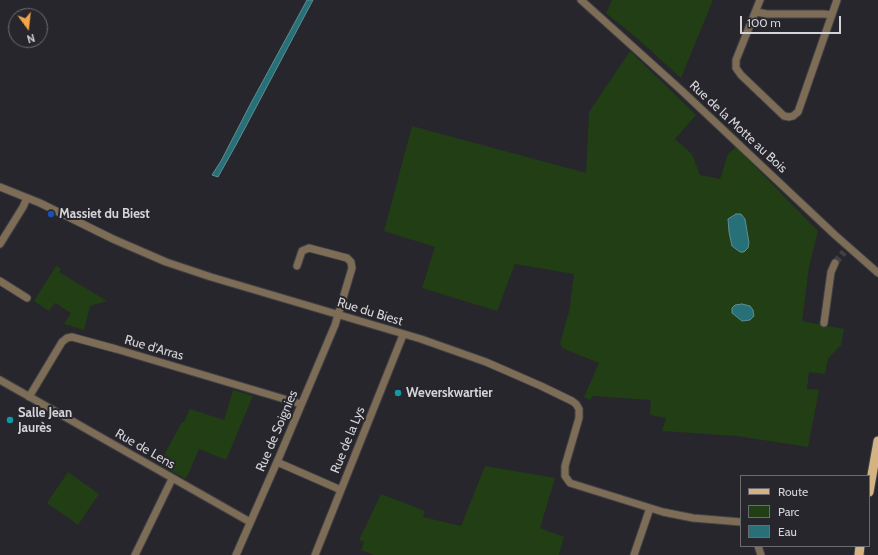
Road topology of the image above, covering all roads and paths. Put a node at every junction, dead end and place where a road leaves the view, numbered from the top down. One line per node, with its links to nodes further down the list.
1 (581, 0): 11 (street, Rue de la Motte au Bois)
2 (760, 0): 4 (street)
3 (837, 0): 5 (street)
4 (756, 12): 5 (street); 5 (street)
5 (832, 15)
6 (0, 187): 7 (street, Rue du Biest)
7 (27, 198): 8 (street); 14 (street, Rue du Biest)
8 (0, 244)
9 (835, 263): 15 (street)
10 (297, 266): 14 (street, Rue de Soignies)
11 (878, 273)
12 (0, 281): 13 (street)
13 (27, 298)
14 (338, 315): 16 (street, Rue du Biest); 19 (street, Rue de Soignies)
15 (824, 323)
16 (403, 334): 24 (street, Rue de la Lys); 25 (street, Rue du Biest)
17 (0, 380): 18 (street, Rue de Lens)
18 (29, 397): 19 (street, Rue d'Arras); 22 (street, Rue de Lens)
19 (301, 404): 21 (street, Rue de Soignies)
20 (878, 441): 23 (main road)
21 (277, 462): 24 (street); 26 (street, Rue de Soignies)
22 (172, 479): 26 (street, Rue de Lens); 28 (street)
23 (870, 486)
24 (341, 490): 30 (street, Rue de la Lys)
25 (650, 508): 27 (street); 31 (street)
26 (250, 522): 29 (street, Rue de Soignies)
27 (740, 522)
28 (135, 555)
29 (236, 555)
30 (315, 555)
31 (634, 555)

